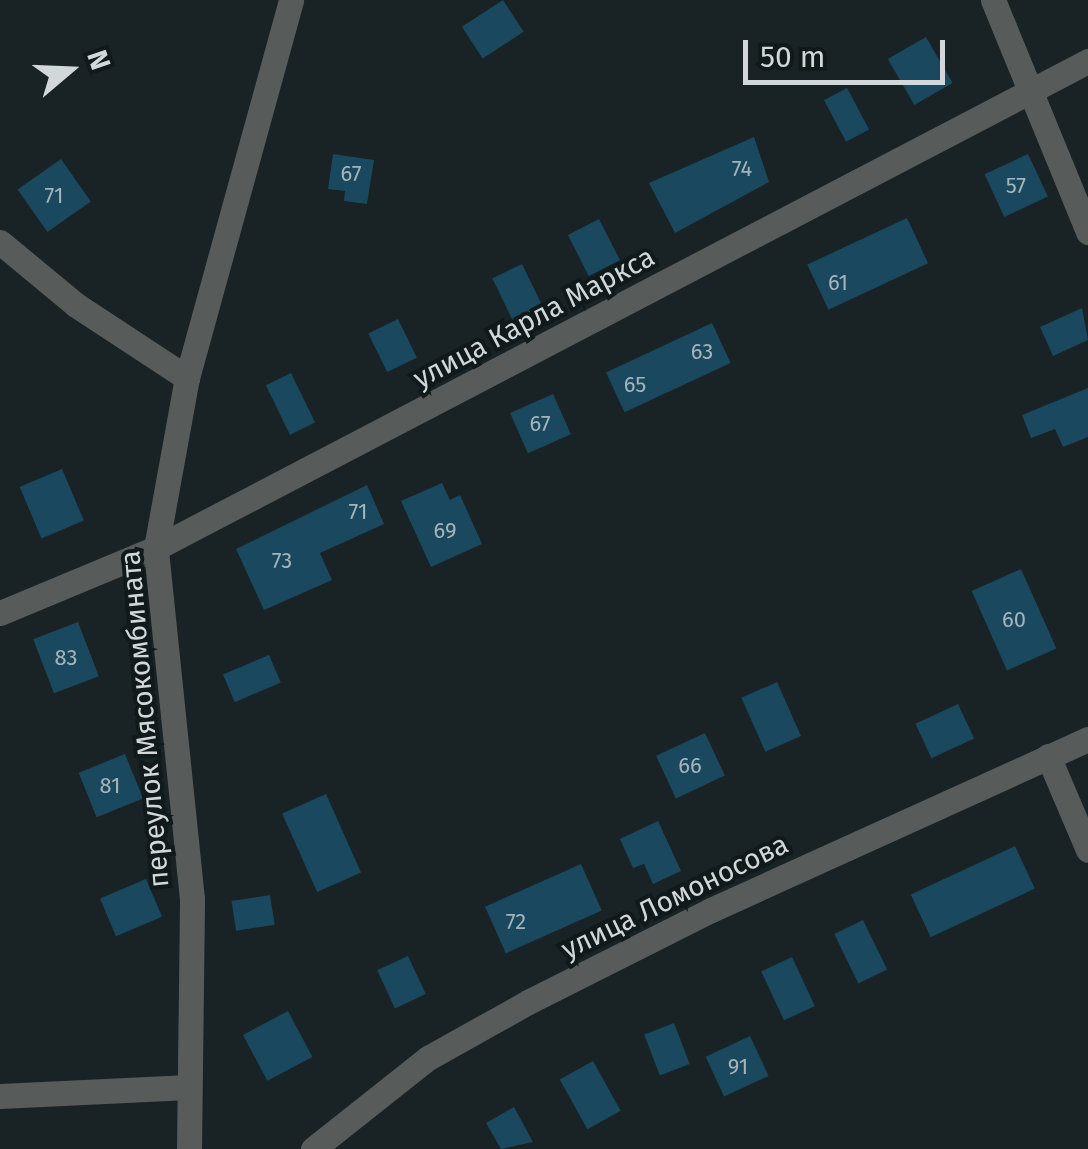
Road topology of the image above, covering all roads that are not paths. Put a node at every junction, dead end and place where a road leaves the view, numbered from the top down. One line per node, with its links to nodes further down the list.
1 (291, 0): 7 (street, переулок Мясокомбината)
2 (993, 0): 4 (street)
3 (1088, 61): 4 (street, улица Карла Маркса)
4 (1032, 85): 5 (street); 8 (street, улица Карла Маркса)
5 (1088, 232)
6 (0, 242): 7 (street)
7 (187, 378): 8 (street, переулок Мясокомбината)
8 (156, 548): 9 (street, улица Карла Маркса); 13 (street, переулок Мясокомбината)
9 (0, 614)
10 (1088, 739): 11 (street, улица Ломоносова)
11 (1048, 756): 12 (street); 16 (street, улица Ломоносова)
12 (1088, 850)
13 (189, 1088): 14 (street); 15 (street, переулок Мясокомбината)
14 (0, 1096)
15 (189, 1149)
16 (312, 1149)

